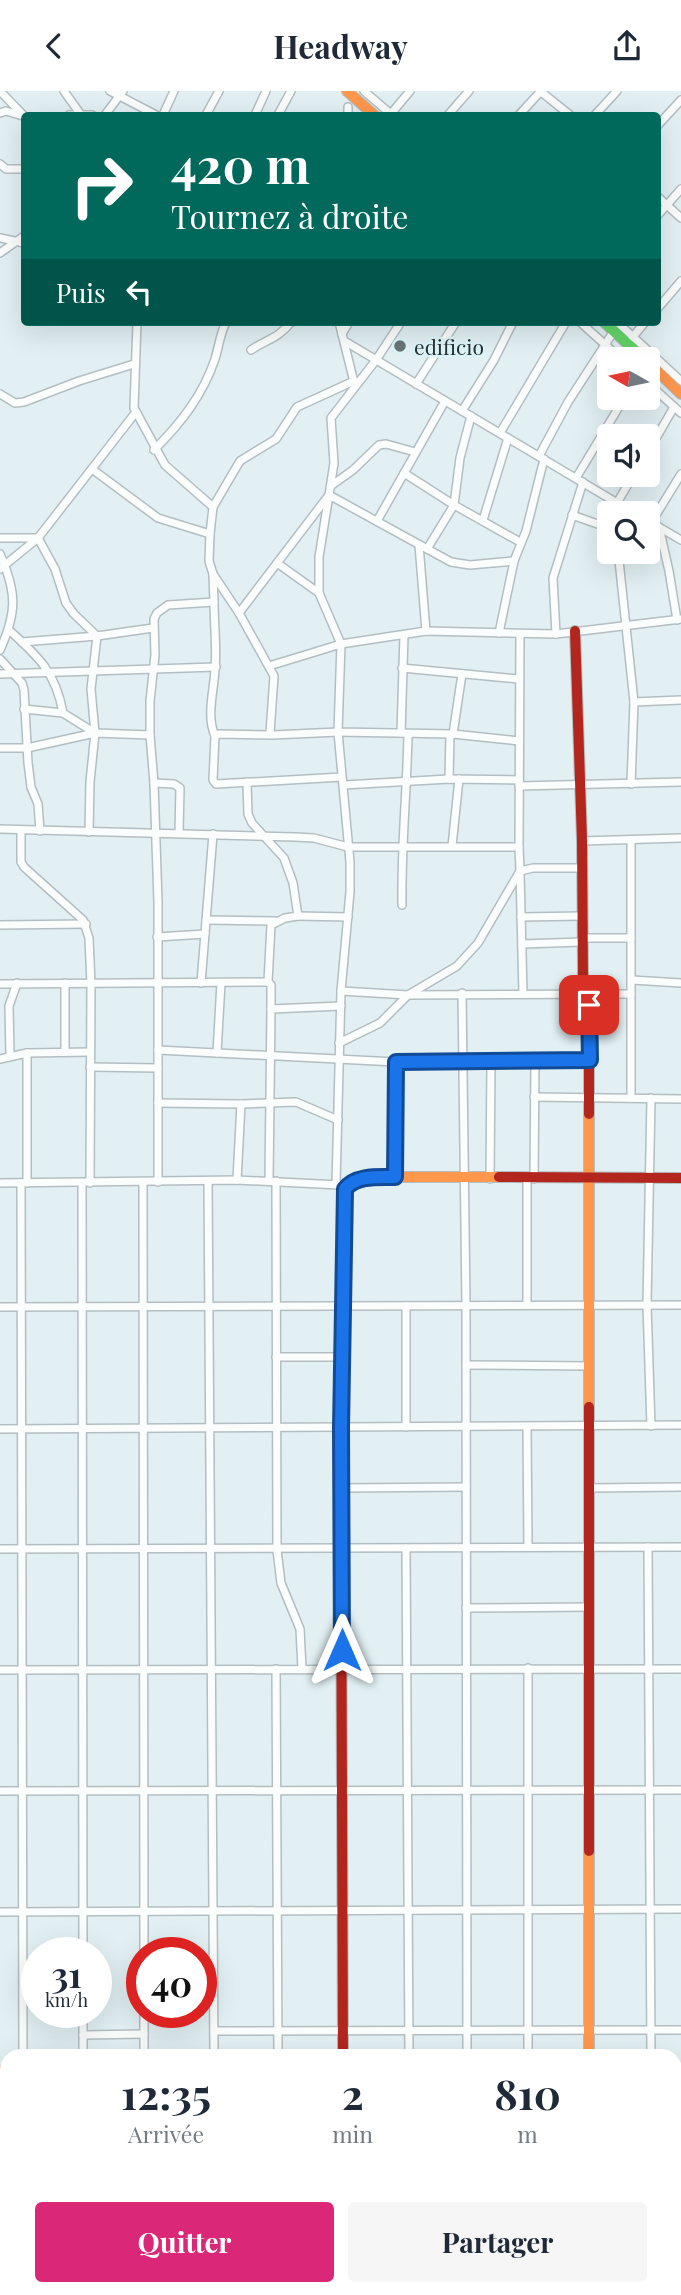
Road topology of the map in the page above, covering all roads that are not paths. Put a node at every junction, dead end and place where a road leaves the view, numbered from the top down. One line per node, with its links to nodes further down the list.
1 (0, 91): 31 (street)
2 (64, 91): 16 (street)
3 (110, 91): 14 (street)
4 (174, 91): 19 (street)
5 (219, 91): 20 (street)
6 (267, 91): 21 (street)
7 (291, 91): 22 (street)
8 (347, 91): 23 (street)
9 (364, 91): 24 (street)
10 (410, 91): 25 (street)
11 (469, 91): 26 (street)
12 (541, 91): 27 (street); 28 (street)
13 (617, 91): 29 (street)
14 (121, 94): 17 (street); 18 (street)
15 (681, 100): 33 (street)
16 (79, 112)
17 (107, 112)
18 (151, 112)
19 (164, 112)
20 (208, 112)
21 (256, 112)
22 (280, 112)
23 (371, 112)
24 (388, 112)
25 (393, 112)
26 (451, 112)
27 (522, 112)
28 (566, 112)
29 (598, 112)
30 (0, 113): 32 (street)
31 (21, 113)
32 (21, 115)
33 (661, 122)
34 (2, 168): 35 (street)
35 (21, 169)
36 (681, 189): 38 (street)
37 (661, 200): 38 (street)
38 (667, 205): 39 (street); 40 (street)
39 (661, 212)
40 (681, 218)
41 (0, 238): 42 (street)
42 (21, 240)
43 (21, 241): 44 (street)
44 (0, 253)
45 (681, 281): 46 (street)
46 (661, 304)
47 (137, 326): 67 (street)
48 (224, 326): 87 (street)
49 (287, 326): 65 (street)
50 (340, 326): 59 (street)
51 (347, 326): 59 (street)
52 (398, 326): 66 (street)
53 (453, 326): 73 (street)
54 (511, 326): 80 (street)
55 (564, 326): 85 (street)
56 (584, 326): 62 (street)
57 (616, 326): 60 (street); 62 (street)
58 (642, 326): 60 (street)
59 (342, 334): 61 (street)
60 (630, 340): 64 (street); 70 (street)
61 (346, 342): 66 (street); 72 (street)
62 (604, 344): 63 (street); 89 (street)
63 (607, 347)
64 (636, 347)
65 (251, 350)
66 (376, 360): 72 (street); 73 (street)
67 (134, 364): 74 (street); 81 (street)
68 (681, 365): 70 (street)
69 (660, 370): 70 (street)
70 (670, 377): 71 (street); 76 (street)
71 (681, 381)
72 (354, 384): 94 (street); 98 (street)
73 (416, 384): 77 (street)
74 (0, 394)
75 (660, 394): 78 (street)
76 (681, 394)
77 (444, 401): 80 (street); 88 (street)
78 (674, 407): 82 (street); 84 (street)
79 (618, 410): 93 (street)
80 (462, 411): 83 (street)
81 (136, 412): 87 (street); 90 (street)
82 (681, 413)
83 (471, 416): 85 (street); 97 (street)
84 (660, 431)
85 (500, 433): 86 (street)
86 (508, 438): 89 (street); 101 (street)
87 (154, 450): 98 (street)
88 (415, 452): 91 (street); 94 (street)
89 (541, 458): 93 (street); 109 (street)
90 (92, 469): 105 (street); 107 (street)
91 (404, 473): 97 (street); 102 (street)
92 (681, 474): 99 (street)
93 (579, 480): 96 (street); 100 (street)
94 (331, 486): 95 (street)
95 (329, 495): 102 (street); 115 (street); 119 (street)
96 (615, 501)
97 (454, 505): 101 (street); 112 (street)
98 (213, 507): 105 (street)
99 (660, 509)
100 (572, 515): 103 (street); 129 (street)
101 (483, 520): 109 (street)
102 (377, 521): 110 (street)
103 (597, 524)
104 (660, 528): 108 (street)
105 (209, 534): 118 (street)
106 (0, 538): 107 (street)
107 (38, 538): 117 (street); 132 (street)
108 (681, 540)
109 (520, 541): 114 (street)
110 (419, 545): 112 (street); 126 (street)
111 (660, 546): 122 (street)
112 (427, 549): 114 (street)
113 (0, 554): 117 (street)
114 (514, 561): 128 (street)
115 (277, 563): 119 (street); 121 (street)
116 (619, 564): 123 (street)
117 (2, 567): 125 (street)
118 (213, 575): 120 (street); 121 (street)
119 (319, 593): 134 (street)
120 (214, 602): 124 (street); 138 (street)
121 (239, 613): 137 (street)
122 (679, 620): 123 (street)
123 (625, 625): 127 (street); 148 (street)
124 (153, 628): 132 (street); 141 (street)
125 (9, 630): 133 (street); 135 (street)
126 (426, 631): 128 (street); 130 (street)
127 (575, 631): 129 (street); 170 (street)
128 (499, 633): 131 (street)
129 (556, 633): 131 (street)
130 (404, 635): 134 (street); 139 (street)
131 (520, 635): 146 (street)
132 (97, 636): 133 (street); 140 (street)
133 (22, 642): 142 (street)
134 (341, 644): 137 (street); 151 (street)
135 (0, 650)
136 (0, 659): 143 (street)
137 (269, 666): 153 (street)
138 (216, 667): 141 (street); 157 (street)
139 (402, 668): 145 (street); 154 (street)
140 (94, 671): 141 (street); 142 (street); 152 (street)
141 (153, 671): 155 (street)
142 (49, 672): 143 (street); 150 (street)
143 (12, 673): 144 (street); 149 (street)
144 (0, 674)
145 (463, 674): 146 (street); 156 (street)
146 (519, 679): 158 (street)
147 (681, 700): 148 (street)
148 (634, 702): 169 (street)
149 (24, 709): 150 (street); 160 (street)
150 (63, 713): 152 (street)
151 (338, 732): 153 (street); 154 (street); 163 (street)
152 (95, 733): 155 (street); 160 (street); 174 (street)
153 (270, 733): 157 (street)
154 (404, 734): 156 (street); 167 (street)
155 (150, 735): 166 (street)
156 (451, 735): 158 (street); 161 (street)
157 (215, 736): 164 (street)
158 (519, 741): 168 (street)
159 (0, 748): 160 (street)
160 (27, 748): 173 (street)
161 (449, 779): 162 (street); 167 (street)
162 (459, 779): 168 (street); 182 (street)
163 (343, 781): 164 (street); 167 (street); 183 (street)
164 (247, 782): 178 (street)
165 (681, 782): 169 (street)
166 (154, 783): 175 (street); 176 (street)
167 (407, 783): 184 (street)
168 (519, 783): 170 (street); 185 (street)
169 (631, 784): 170 (street)
170 (580, 785): 181 (street)
171 (0, 829): 172 (street)
172 (21, 830): 173 (street); 195 (street)
173 (40, 831): 174 (street)
174 (89, 832): 175 (street)
175 (155, 832): 176 (street); 198 (street)
176 (180, 833): 177 (street)
177 (213, 834): 178 (street); 193 (street)
178 (262, 836): 183 (street); 189 (street)
179 (681, 838): 180 (street)
180 (631, 840): 181 (street); 199 (street)
181 (582, 841): 186 (street)
182 (452, 846): 184 (street); 185 (street)
183 (348, 847): 184 (street); 191 (street)
184 (401, 847): 188 (street)
185 (519, 847): 187 (street)
186 (582, 868): 187 (street); 190 (street)
187 (520, 871): 192 (street); 217 (street)
188 (402, 905)
189 (298, 916): 191 (street); 194 (street)
190 (582, 916): 192 (street); 200 (street)
191 (348, 917): 212 (street)
192 (521, 917): 201 (street)
193 (206, 920): 194 (street); 197 (street)
194 (276, 921): 203 (street)
195 (86, 924): 196 (street); 210 (street)
196 (0, 925)
197 (205, 934): 198 (street); 207 (street)
198 (157, 937): 211 (street)
199 (631, 938): 200 (street); 202 (street)
200 (582, 940): 201 (street); 215 (street)
201 (522, 944): 214 (street)
202 (632, 980): 204 (street); 216 (street)
203 (268, 982): 208 (street); 219 (street)
204 (681, 982)
205 (17, 983): 206 (street); 209 (street); 226 (street)
206 (65, 983): 210 (street); 222 (street)
207 (201, 983): 208 (street); 211 (street)
208 (220, 983): 225 (street)
209 (0, 984)
210 (91, 984): 211 (street); 223 (street)
211 (157, 984): 221 (street)
212 (341, 991): 217 (street); 218 (street)
213 (462, 993): 214 (street); 217 (street); 234 (street)
214 (523, 994): 215 (street)
215 (587, 994): 216 (street); 230 (street)
216 (632, 994): 239 (street)
217 (408, 995): 220 (street)
218 (341, 1006): 219 (street); 220 (street)
219 (271, 1009): 227 (street)
220 (339, 1043): 228 (street)
221 (158, 1050): 225 (street); 236 (street)
222 (65, 1052): 223 (street); 224 (street)
223 (90, 1052): 235 (street)
224 (27, 1053): 226 (street); 260 (street)
225 (217, 1053): 227 (street)
226 (10, 1055): 229 (street)
227 (270, 1057): 228 (street); 243 (street)
228 (339, 1058): 232 (street); 245 (street)
229 (0, 1059)
230 (590, 1060): 231 (street); 238 (street)
231 (535, 1061): 233 (street); 237 (street)
232 (396, 1062): 234 (street); 246 (street)
233 (491, 1062): 234 (street); 249 (street)
234 (461, 1063): 248 (street)
235 (90, 1067): 236 (street); 256 (street)
236 (158, 1068): 242 (street)
237 (534, 1097): 238 (street); 250 (street)
238 (590, 1098): 239 (street); 251 (street)
239 (631, 1098): 240 (street)
240 (651, 1098): 241 (street); 252 (street)
241 (681, 1099)
242 (158, 1103): 244 (street); 258 (street)
243 (270, 1103): 244 (street); 245 (street); 255 (street)
244 (241, 1104): 253 (street)
245 (338, 1120): 261 (street)
246 (395, 1177): 248 (street); 262 (street)
247 (681, 1178): 252 (street)
248 (465, 1179): 249 (street); 264 (street)
249 (491, 1179): 250 (street)
250 (531, 1179): 251 (street); 265 (street)
251 (590, 1179): 252 (street); 266 (street)
252 (648, 1179): 267 (street)
253 (237, 1180): 254 (street); 255 (street)
254 (208, 1181): 258 (street); 269 (street)
255 (272, 1181): 261 (street); 270 (street)
256 (86, 1182): 257 (street); 260 (street); 273 (street)
257 (143, 1182): 258 (street); 274 (street)
258 (158, 1182)
259 (0, 1183): 260 (street)
260 (24, 1183): 272 (street)
261 (336, 1184): 262 (street)
262 (348, 1185): 275 (street)
263 (406, 1305): 264 (street); 275 (street); 283 (street)
264 (466, 1305): 265 (street); 278 (street)
265 (527, 1305): 266 (street)
266 (590, 1305): 267 (street); 279 (street)
267 (647, 1305): 268 (street); 282 (street)
268 (681, 1305)
269 (208, 1306): 270 (street); 274 (street); 287 (street)
270 (276, 1306): 275 (street); 276 (street)
271 (0, 1307): 272 (street)
272 (22, 1307): 273 (street); 291 (street)
273 (83, 1307): 274 (street); 292 (street)
274 (143, 1307): 286 (street)
275 (343, 1307): 277 (street)
276 (276, 1357): 277 (street); 288 (street)
277 (342, 1357): 289 (street)
278 (466, 1365): 279 (street); 284 (street)
279 (590, 1366): 281 (street)
280 (681, 1425): 282 (street)
281 (588, 1426): 282 (street); 285 (street); 296 (street)
282 (651, 1426)
283 (406, 1427): 284 (street); 289 (street)
284 (466, 1427): 285 (street); 293 (street)
285 (527, 1427): 297 (street)
286 (143, 1428): 287 (street); 292 (street); 308 (street)
287 (209, 1428): 288 (street); 301 (street)
288 (276, 1428): 289 (street); 309 (street)
289 (341, 1428): 295 (street)
290 (0, 1429): 291 (street)
291 (22, 1429): 292 (street); 306 (street)
292 (83, 1429): 307 (street)
293 (466, 1487): 295 (street); 304 (street)
294 (681, 1487): 296 (street)
295 (341, 1488): 302 (street)
296 (588, 1488): 298 (street)
297 (528, 1547): 298 (street); 304 (street)
298 (589, 1547): 299 (street); 310 (street)
299 (648, 1547): 300 (street); 315 (street)
300 (681, 1547)
301 (210, 1548): 308 (street); 309 (street); 317 (street)
302 (341, 1548): 303 (street); 309 (street); 320 (street)
303 (406, 1548): 304 (street); 321 (street)
304 (466, 1548): 311 (street)
305 (0, 1549): 306 (street)
306 (22, 1549): 307 (street); 324 (street)
307 (83, 1549): 308 (street); 325 (street)
308 (143, 1549): 316 (street)
309 (277, 1550): 319 (street)
310 (589, 1607): 311 (street); 314 (street)
311 (466, 1608): 312 (street)
312 (466, 1668): 313 (street); 321 (street); 332 (street)
313 (528, 1668): 314 (street); 333 (street)
314 (589, 1668): 315 (street); 326 (street)
315 (648, 1668): 322 (street); 327 (street)
316 (144, 1669): 317 (street); 325 (street); 338 (street)
317 (211, 1669): 318 (street); 328 (street)
318 (276, 1669): 319 (street); 329 (street)
319 (302, 1669): 320 (street)
320 (342, 1669): 321 (street); 330 (street)
321 (407, 1669): 331 (street)
322 (681, 1669)
323 (0, 1670): 324 (street)
324 (23, 1670): 325 (street); 336 (street)
325 (83, 1670): 337 (street)
326 (589, 1789): 327 (street); 333 (street); 345 (street)
327 (649, 1789): 334 (street); 339 (street)
328 (212, 1790): 329 (street); 338 (street); 348 (street)
329 (276, 1790): 330 (street); 349 (street)
330 (343, 1790): 331 (street); 341 (street)
331 (407, 1790): 332 (street); 342 (street)
332 (466, 1790): 333 (street); 343 (street)
333 (528, 1790): 344 (street)
334 (681, 1790)
335 (0, 1791): 336 (street)
336 (23, 1791): 337 (street); 351 (street)
337 (83, 1791): 338 (street); 346 (street)
338 (144, 1791): 347 (street)
339 (650, 1909): 340 (street); 345 (street); 358 (street)
340 (681, 1909)
341 (343, 1910): 342 (street); 349 (street); 362 (street)
342 (407, 1910): 343 (street); 363 (street)
343 (467, 1910): 344 (street); 364 (street)
344 (528, 1910): 345 (street); 356 (street)
345 (589, 1910): 357 (street)
346 (83, 1911): 347 (street); 351 (street); 352 (street)
347 (144, 1911): 348 (street); 353 (street)
348 (213, 1911): 349 (street); 360 (street)
349 (276, 1911): 361 (street)
350 (0, 1912): 351 (street)
351 (23, 1912): 367 (street)
352 (83, 1937)
353 (144, 1937)
354 (83, 2028): 366 (street)
355 (144, 2028): 365 (street)
356 (528, 2030): 357 (street); 364 (street); 375 (street)
357 (589, 2030): 358 (street); 376 (street)
358 (651, 2030): 359 (street); 377 (street)
359 (681, 2030)
360 (214, 2031): 361 (street); 370 (street)
361 (276, 2031): 362 (street); 371 (street)
362 (343, 2031): 363 (street); 372 (street)
363 (407, 2031): 364 (street); 373 (street)
364 (467, 2031): 374 (street)
365 (144, 2034): 366 (street); 369 (street)
366 (83, 2035): 368 (street)
367 (23, 2049)
368 (83, 2049)
369 (144, 2049)
370 (214, 2049)
371 (277, 2049)
372 (343, 2049)
373 (408, 2049)
374 (467, 2049)
375 (528, 2049)
376 (589, 2049)
377 (651, 2049)

